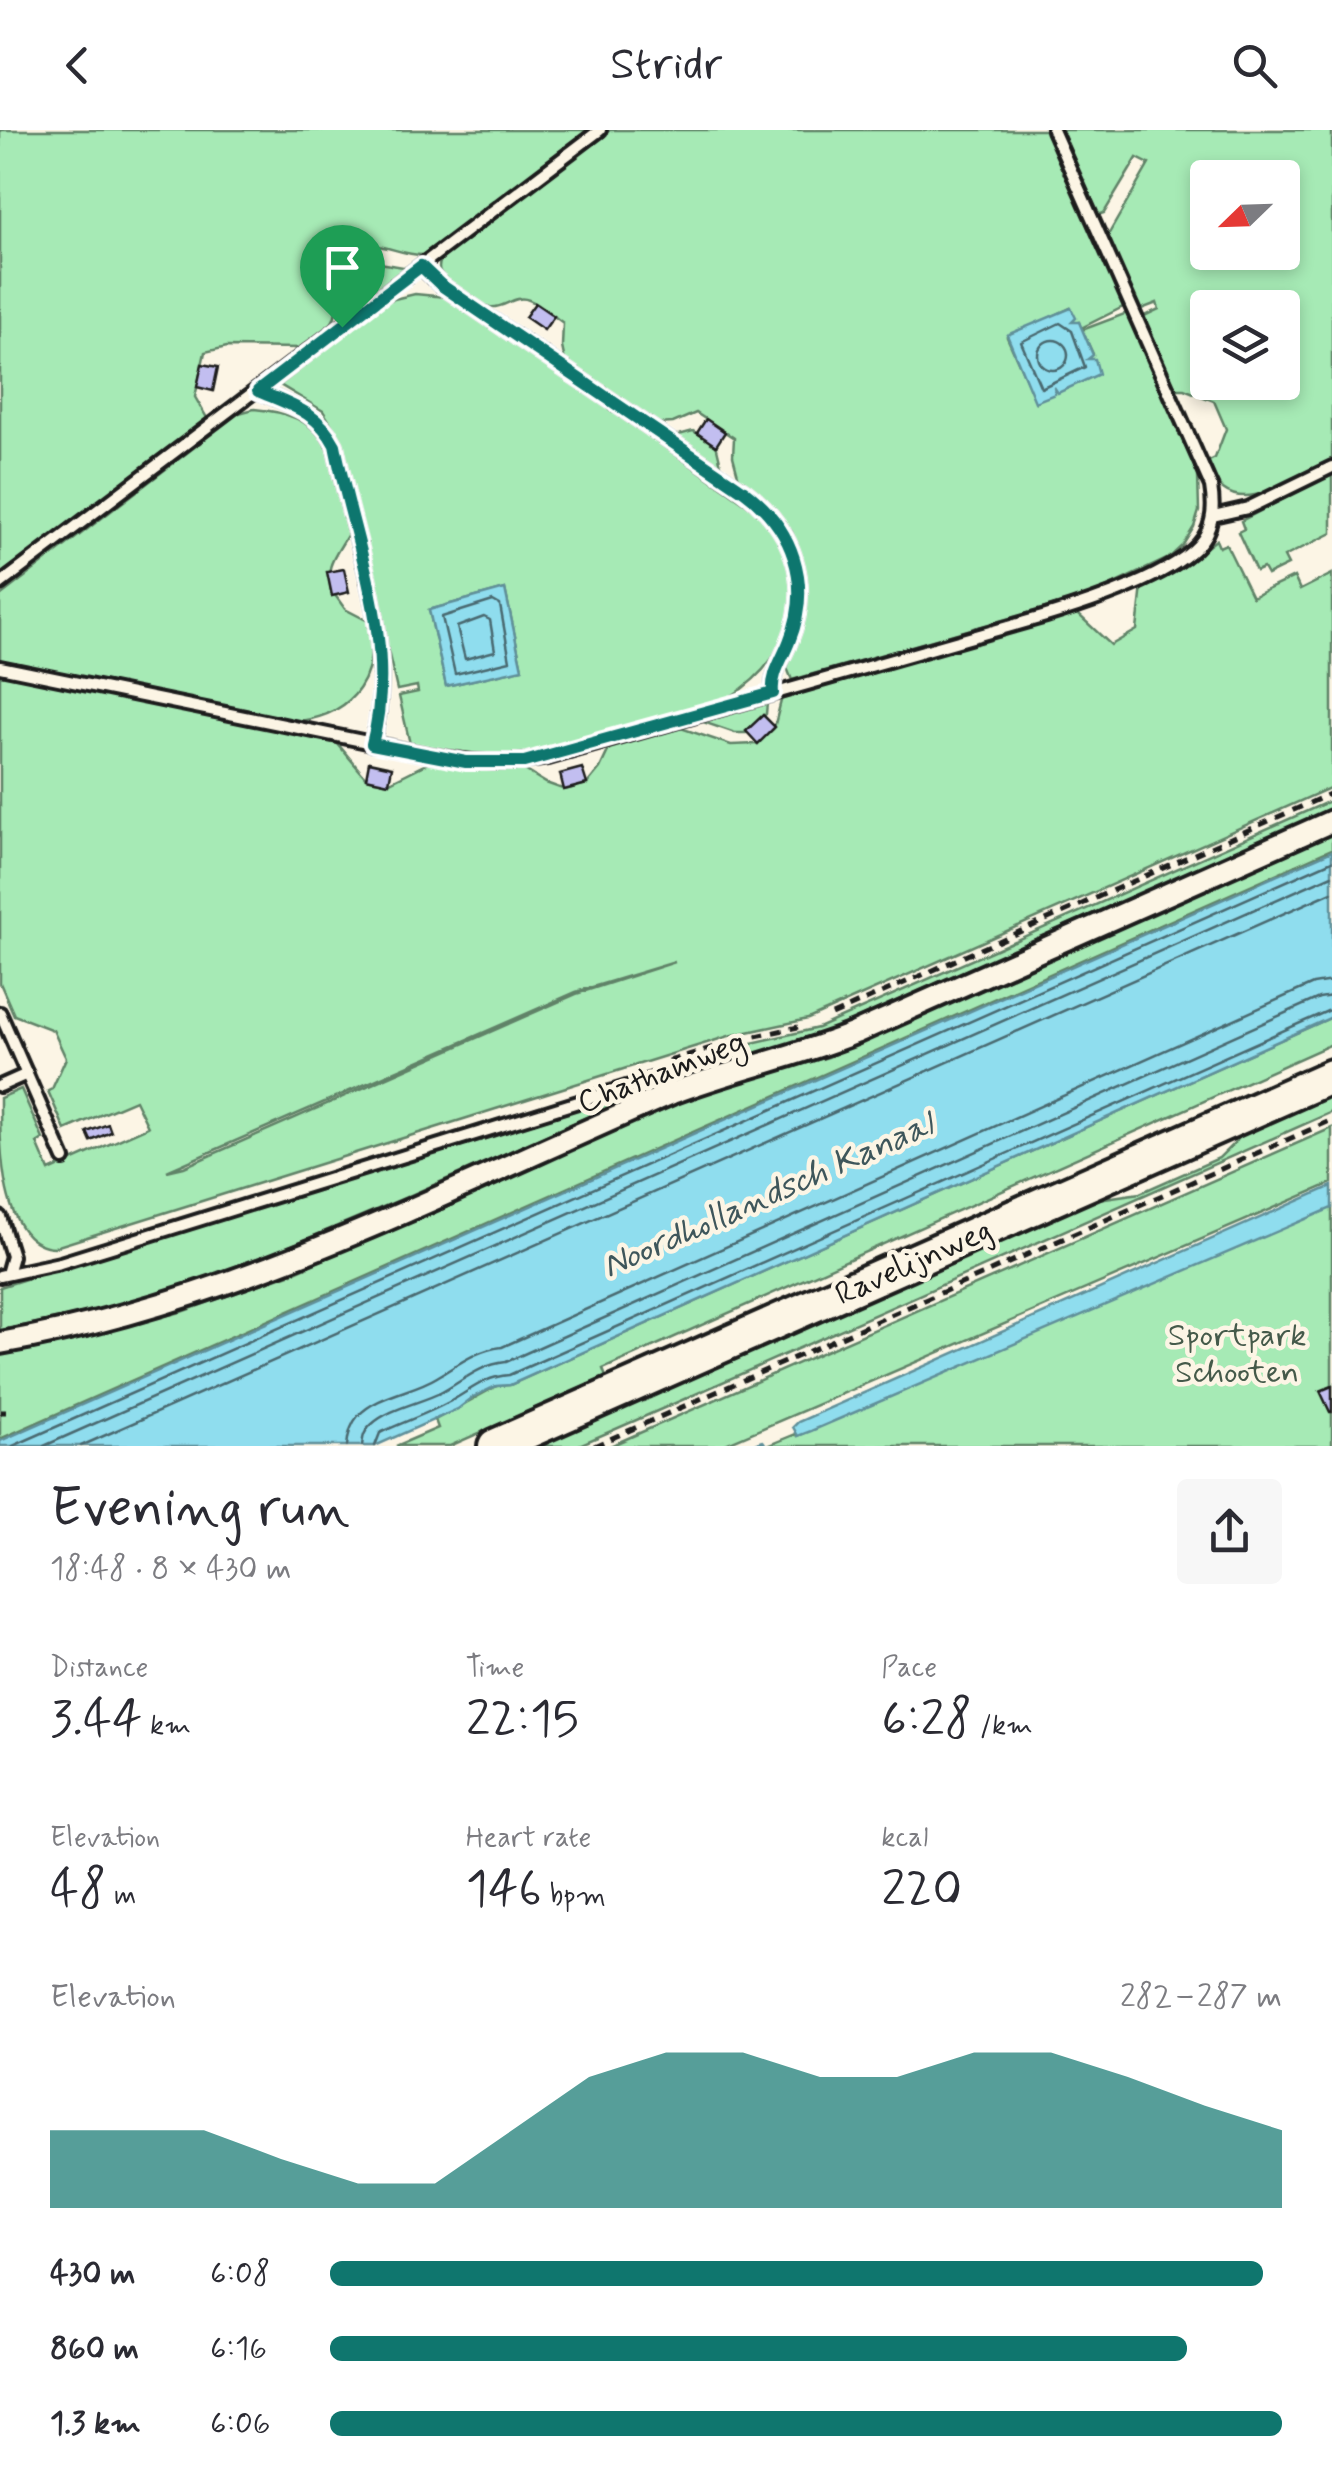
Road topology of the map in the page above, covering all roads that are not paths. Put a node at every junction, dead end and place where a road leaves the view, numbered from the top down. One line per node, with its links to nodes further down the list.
1 (600, 130): 3 (lane)
2 (1053, 130): 6 (lane)
3 (421, 266): 4 (lane); 9 (lane)
4 (258, 391): 7 (lane); 10 (lane)
5 (1332, 467): 6 (lane)
6 (1212, 516): 9 (lane)
7 (0, 584)
8 (0, 666): 10 (lane)
9 (773, 693): 10 (lane)
10 (372, 744)
11 (1332, 821): 16 (street, Chathamweg)
12 (0, 1013): 13 (lane)
13 (27, 1074): 15 (lane); 17 (lane)
14 (1332, 1076): 21 (main road, Ravelijnweg)
15 (0, 1086)
16 (672, 1093): 19 (lane); 20 (street, Chathamweg)
17 (64, 1159)
18 (0, 1217): 19 (lane)
19 (4, 1275)
20 (0, 1343)
21 (495, 1446)

